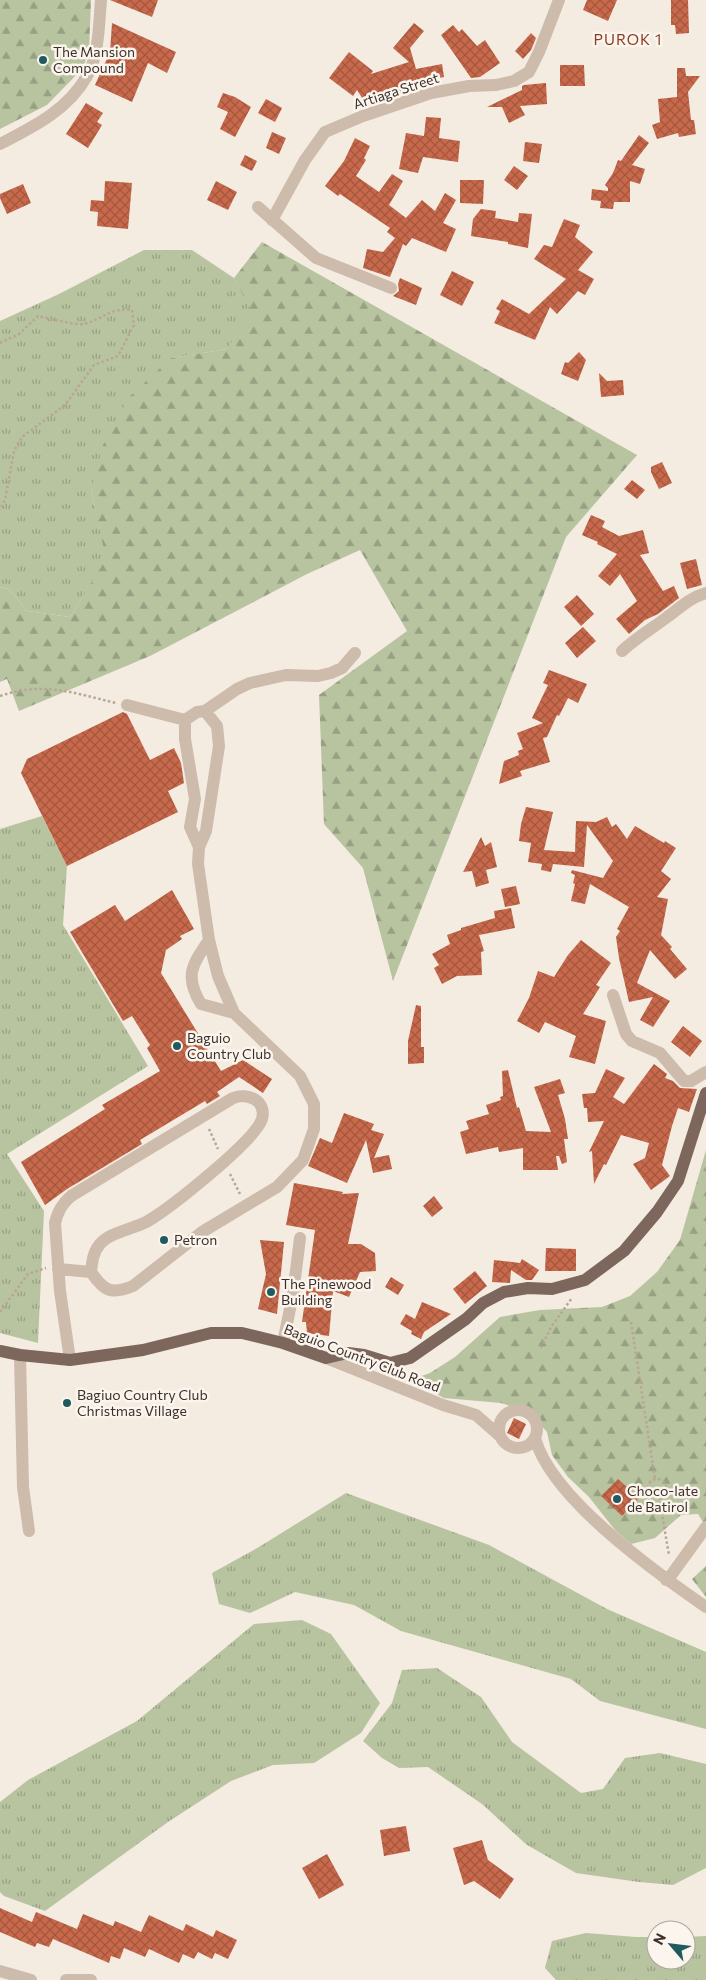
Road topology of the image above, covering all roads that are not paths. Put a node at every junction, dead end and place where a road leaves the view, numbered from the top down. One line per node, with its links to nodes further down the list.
1 (101, 0): 3 (street)
2 (559, 0): 5 (street, Artiaga Street)
3 (0, 144)
4 (258, 206): 5 (street)
5 (272, 220): 6 (street)
6 (391, 288)
7 (706, 593): 8 (street)
8 (622, 651)
9 (354, 653): 11 (street)
10 (127, 705): 12 (street)
11 (205, 711): 12 (street); 13 (street)
12 (185, 720): 13 (street)
13 (198, 846): 14 (street)
14 (209, 940): 16 (street); 16 (street)
15 (613, 995): 17 (street)
16 (234, 1013): 21 (street)
17 (706, 1072)
18 (706, 1093): 25 (main road)
19 (300, 1238): 22 (street)
20 (58, 1269): 21 (street); 21 (street); 26 (street)
21 (91, 1272)
22 (278, 1341): 25 (main road, Baguio Country Club Road); 26 (main road, Baguio Country Club Road)
23 (0, 1351): 24 (main road, Baguio Country Club Road)
24 (20, 1355): 26 (main road, Baguio Country Club Road); 32 (street)
25 (326, 1358): 28 (street, Baguio Country Club Road)
26 (70, 1360)
27 (509, 1412): 28 (street, Baguio Country Club Road); 29 (street); 30 (street)
28 (476, 1415): 29 (street, Baguio Country Club Road)
29 (500, 1436): 30 (street)
30 (531, 1442): 33 (street)
31 (706, 1527): 33 (street)
32 (29, 1531)
33 (669, 1577): 34 (street)
34 (706, 1607)
35 (0, 1971): 36 (street)
36 (30, 1980)
37 (66, 1980): 38 (street)
38 (78, 1980): 39 (street)
39 (91, 1980)

